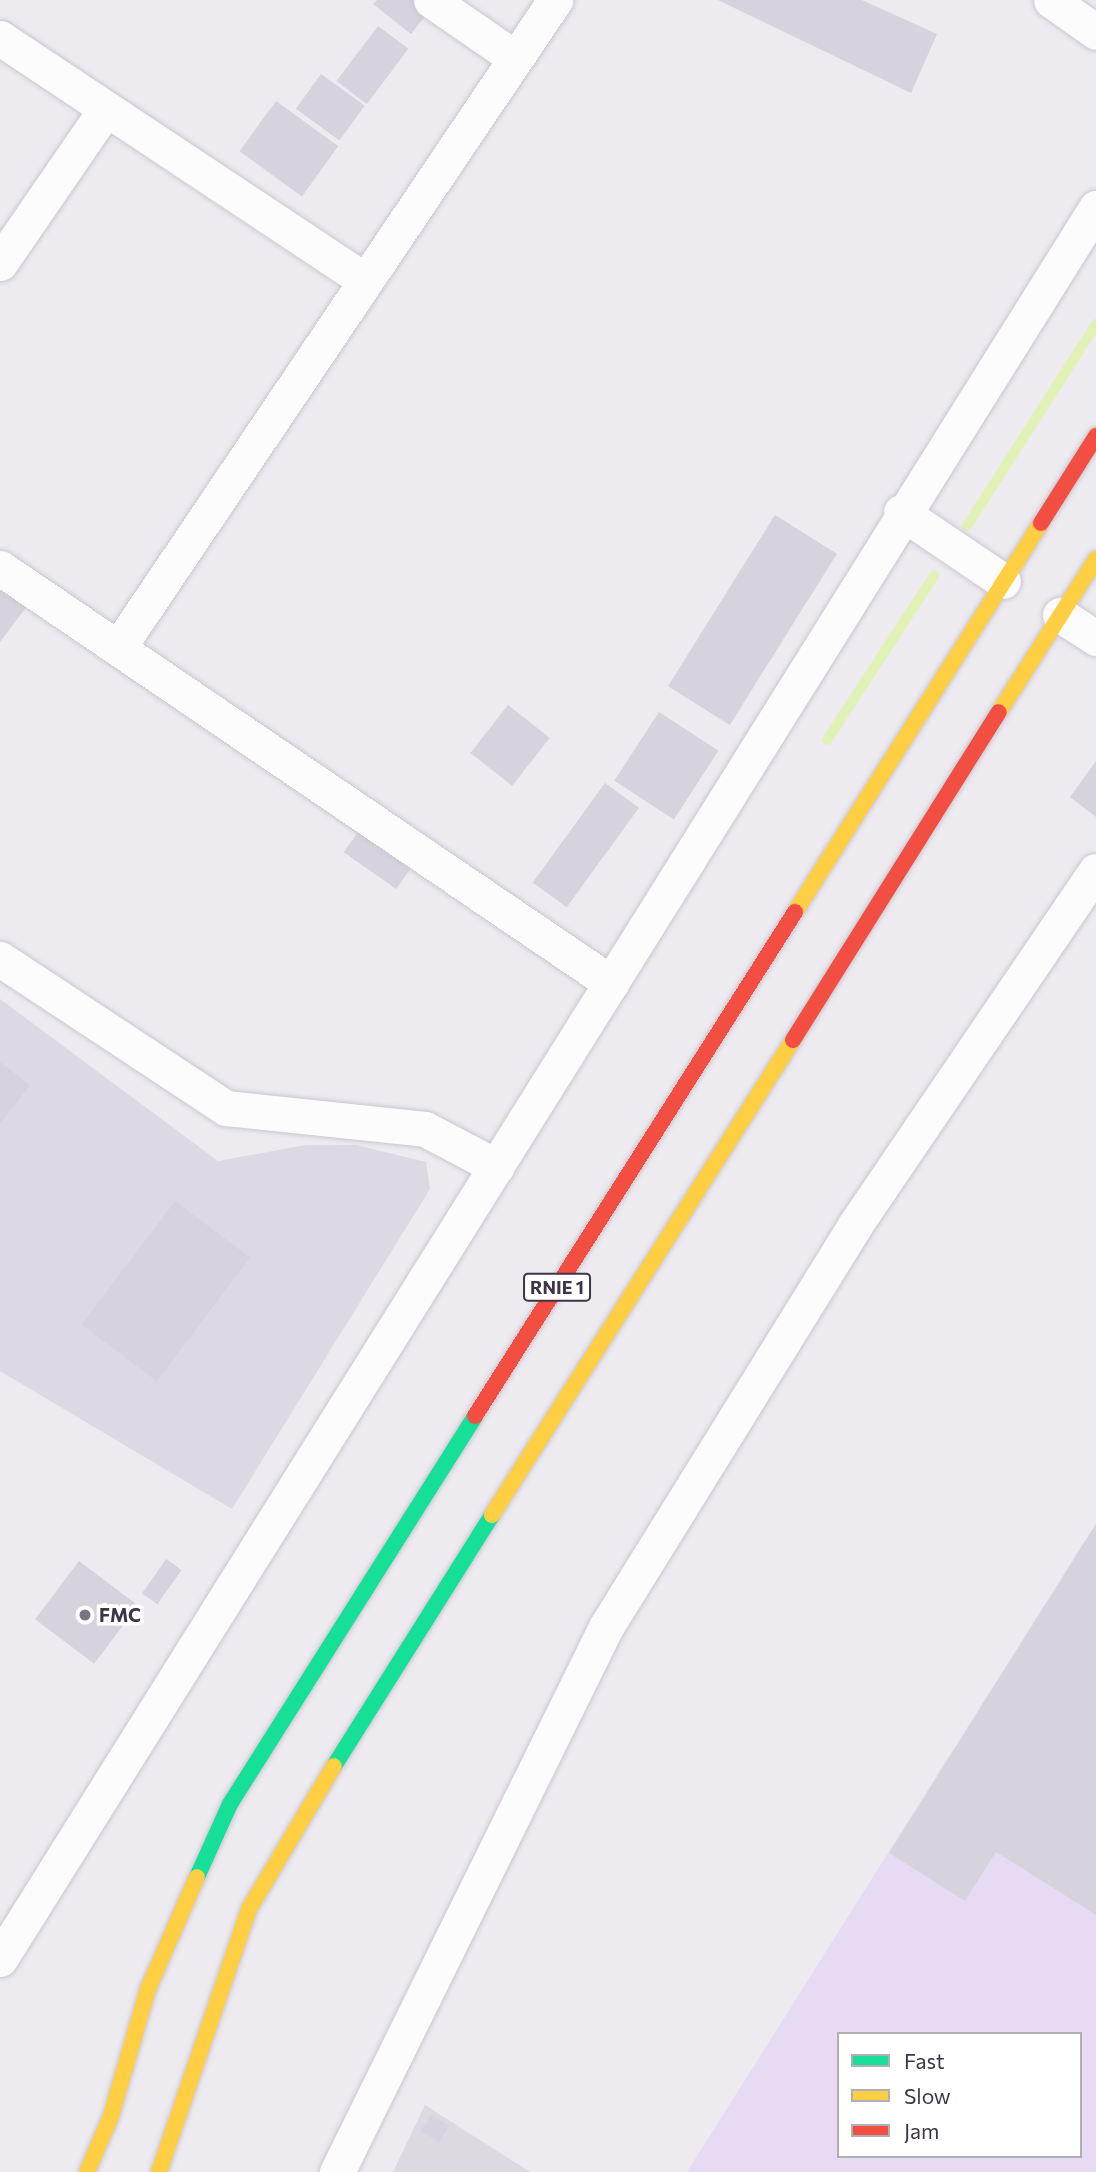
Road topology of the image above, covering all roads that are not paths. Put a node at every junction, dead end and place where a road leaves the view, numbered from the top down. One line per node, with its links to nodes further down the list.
1 (431, 0): 6 (street)
2 (555, 0): 6 (street)
3 (1051, 0): 4 (street)
4 (1096, 32)
5 (0, 38): 7 (street)
6 (515, 58): 10 (street)
7 (105, 110): 9 (street); 10 (street)
8 (1096, 208): 12 (street)
9 (0, 263)
10 (366, 281): 18 (street)
11 (1096, 436): 15 (highway, RNIE 1)
12 (901, 512): 15 (street); 21 (street)
13 (1096, 559): 16 (highway)
14 (0, 568): 18 (street)
15 (1003, 581): 24 (highway, RNIE 1)
16 (1060, 615): 17 (street); 25 (highway)
17 (1096, 638)
18 (118, 648): 21 (street)
19 (1096, 872): 26 (street)
20 (0, 959): 22 (street)
21 (611, 983): 22 (street)
22 (497, 1167): 23 (street)
23 (0, 1959)
24 (87, 2172)
25 (159, 2172)
26 (337, 2172)

